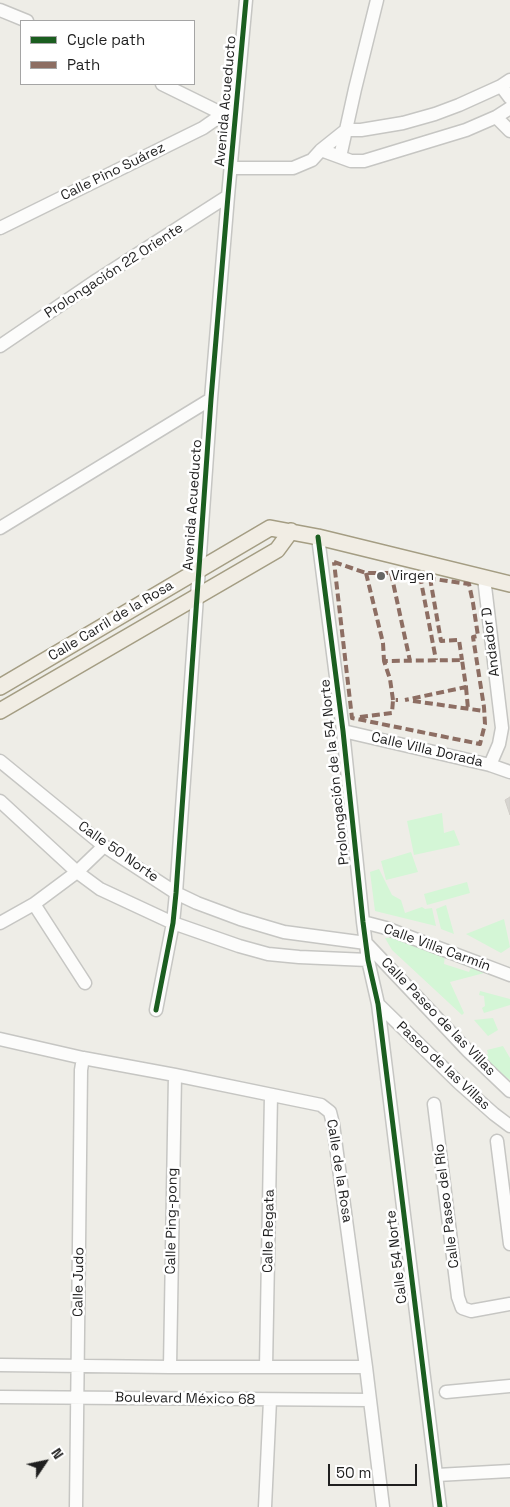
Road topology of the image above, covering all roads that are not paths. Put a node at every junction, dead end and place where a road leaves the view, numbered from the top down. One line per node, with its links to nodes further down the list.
1 (246, 0): 9 (street, Avenida Acueducto)
2 (377, 0): 11 (street)
3 (0, 10): 4 (street)
4 (25, 20)
5 (506, 83): 7 (street); 11 (street)
6 (164, 85): 9 (street)
7 (510, 98)
8 (510, 108): 10 (street)
9 (230, 114): 15 (street, Avenida Acueducto); 17 (street, Calle Pino Suárez)
10 (496, 117): 12 (street); 14 (street)
11 (346, 130): 13 (street); 14 (street)
12 (510, 131)
13 (321, 150): 14 (street); 15 (street)
14 (340, 157)
15 (231, 168): 16 (street, Avenida Acueducto)
16 (228, 196): 18 (street, Prolongación 22 Oriente); 19 (street, Avenida Acueducto)
17 (0, 228)
18 (0, 346)
19 (211, 399): 20 (street); 23 (street, Avenida Acueducto)
20 (0, 528)
21 (291, 531): 22 (main road); 23 (main road, Calle Carril de la Rosa); 26 (main road, Calle Carril de la Rosa)
22 (318, 537): 24 (main road); 29 (street, Prolongación de la 54 Norte)
23 (200, 568): 26 (street, Avenida Acueducto); 27 (main road, Calle Carril de la Rosa)
24 (484, 578): 25 (main road); 31 (street, Andador D)
25 (510, 584)
26 (198, 595): 28 (main road, Calle Carril de la Rosa); 36 (street, Avenida Acueducto)
27 (0, 687)
28 (0, 710)
29 (343, 731): 31 (street, Calle Villa Dorada); 38 (street, Prolongación de la 54 Norte)
30 (0, 761): 34 (street, Calle 50 Norte)
31 (490, 765): 32 (street, Calle Villa Dorada)
32 (510, 772)
33 (0, 801): 35 (street)
34 (104, 846): 35 (street); 36 (street, Calle 50 Norte)
35 (77, 872): 37 (street); 40 (street)
36 (176, 893): 40 (street, Avenida Acueducto); 41 (street, Calle 50 Norte)
37 (34, 904): 39 (street); 44 (street)
38 (363, 922): 41 (street, Prolongación de la 54 Norte); 43 (street, Calle Villa Carmín)
39 (0, 923)
40 (173, 923): 42 (street); 46 (street, Avenida Acueducto)
41 (366, 943): 42 (street, Prolongación de la 54 Norte); 50 (street, Calle Paseo de las Villas)
42 (368, 960): 45 (street, Prolongación de la 54 Norte)
43 (510, 975)
44 (86, 983)
45 (378, 1004): 53 (street, Paseo de las Villas); 69 (street, Calle 54 Norte)
46 (156, 1010)
47 (0, 1039): 48 (street, Calle de la Rosa)
48 (83, 1058): 49 (street, Calle de la Rosa); 58 (street, Calle Judo)
49 (175, 1074): 51 (street, Calle de la Rosa); 60 (street, Calle Ping-pong)
50 (510, 1091)
51 (271, 1095): 59 (street, Calle de la Rosa); 61 (street, Calle Regata)
52 (434, 1104): 56 (street, Calle Paseo del Río)
53 (510, 1126)
54 (497, 1141): 55 (street)
55 (510, 1244)
56 (510, 1304)
57 (0, 1364): 58 (street)
58 (79, 1365): 60 (street); 65 (street, Calle Judo)
59 (366, 1366): 61 (street); 67 (street, Calle de la Rosa)
60 (170, 1367): 61 (street)
61 (266, 1368)
62 (510, 1386): 63 (street)
63 (446, 1392)
64 (0, 1397): 65 (street, Boulevard México 68)
65 (78, 1397): 66 (street, Boulevard México 68); 70 (street, Calle Judo)
66 (270, 1400): 67 (street, Boulevard México 68); 71 (street)
67 (370, 1400): 72 (street, Calle de la Rosa)
68 (510, 1471): 69 (street)
69 (437, 1475): 73 (street, Calle 54 Norte)
70 (76, 1507)
71 (265, 1507)
72 (384, 1507)
73 (440, 1507)

